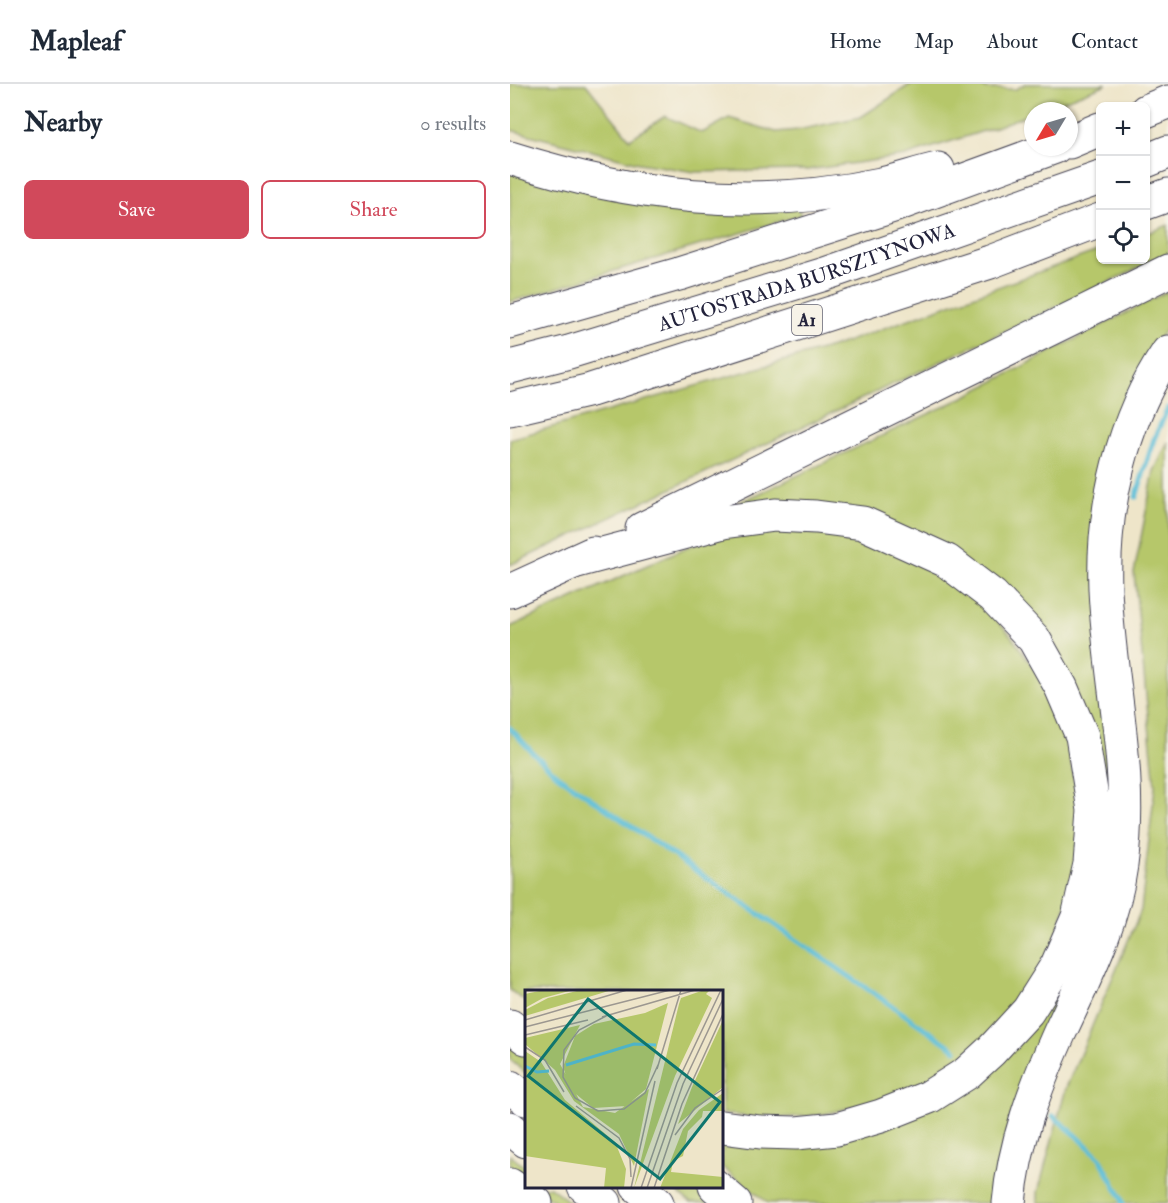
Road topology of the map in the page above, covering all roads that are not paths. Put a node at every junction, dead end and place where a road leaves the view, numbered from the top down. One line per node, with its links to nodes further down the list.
1 (1168, 102): 2 (highway)
2 (1150, 109)
3 (1096, 131): 4 (highway)
4 (1078, 138)
5 (1024, 151): 8 (highway)
6 (1168, 152): 9 (highway)
7 (1030, 156): 15 (highway)
8 (510, 158)
9 (1150, 159)
10 (1096, 180): 17 (highway, AUTOSTRADA BURSZTYNOWA / A1)
11 (1168, 195): 12 (highway)
12 (1150, 202)
13 (1096, 222): 18 (highway, AUTOSTRADA BURSZTYNOWA / A1)
14 (1168, 271): 19 (highway)
15 (510, 322)
16 (1168, 352): 36 (highway)
17 (510, 367)
18 (510, 410)
19 (573, 562): 20 (highway); 25 (highway)
20 (510, 591)
21 (510, 1026): 22 (highway)
22 (525, 1037)
23 (510, 1087): 24 (highway)
24 (525, 1099)
25 (723, 1127)
26 (510, 1128): 27 (highway)
27 (525, 1140)
28 (510, 1185): 32 (highway)
29 (586, 1188): 33 (highway)
30 (639, 1188): 34 (highway)
31 (717, 1188): 35 (highway)
32 (536, 1203)
33 (605, 1203)
34 (657, 1203)
35 (735, 1203)
36 (1010, 1203)

